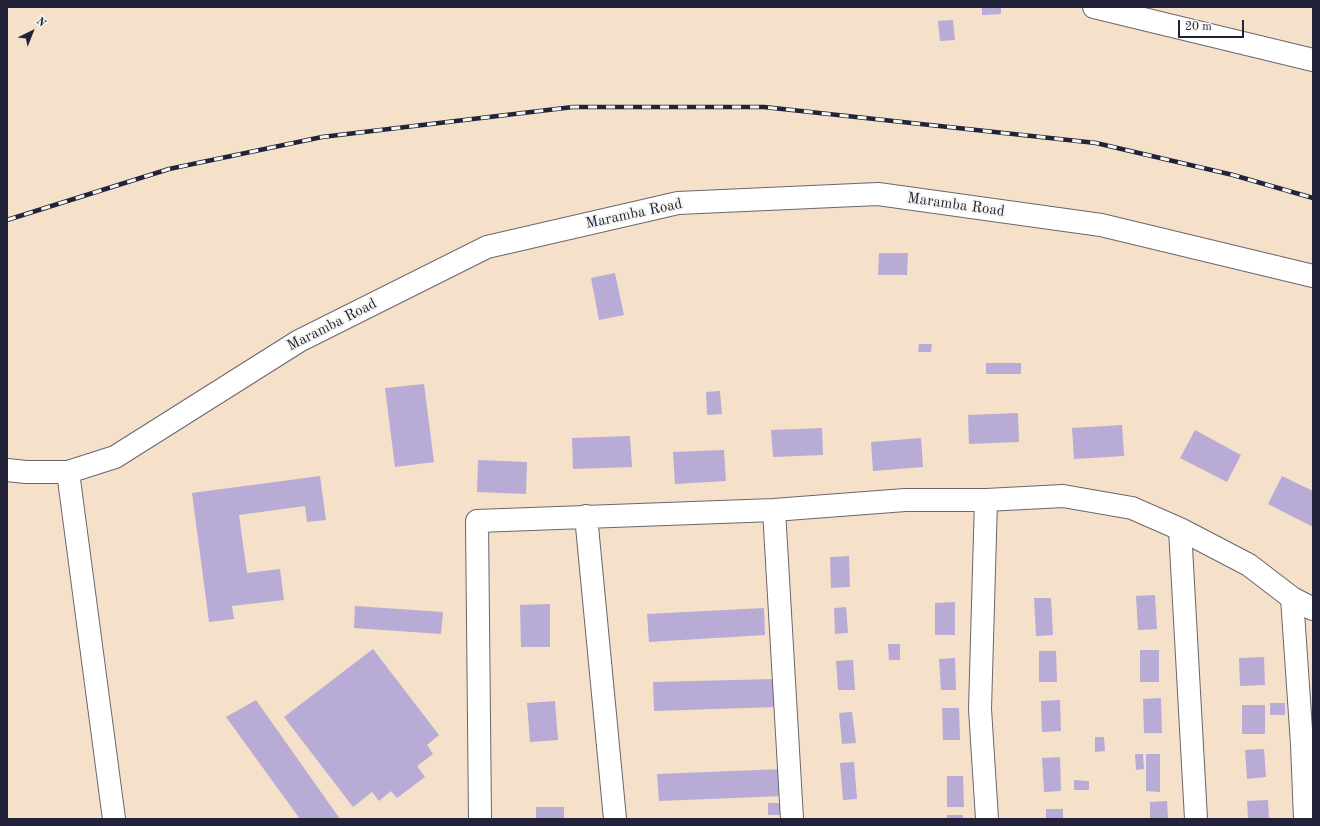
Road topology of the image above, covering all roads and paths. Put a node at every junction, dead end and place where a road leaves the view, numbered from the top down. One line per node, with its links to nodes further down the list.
1 (1094, 7): 2 (street)
2 (1313, 60)
3 (1313, 276): 5 (street, Maramba Road)
4 (7, 470): 5 (street, Maramba Road)
5 (68, 472): 12 (street)
6 (986, 500): 7 (street); 9 (street); 16 (street)
7 (774, 510): 8 (street); 15 (street)
8 (586, 516): 13 (street); 14 (street)
9 (1180, 529): 10 (street); 17 (street)
10 (1292, 598): 11 (street); 18 (street)
11 (1313, 608)
12 (114, 819)
13 (480, 819)
14 (615, 819)
15 (792, 819)
16 (987, 819)
17 (1196, 819)
18 (1305, 819)

